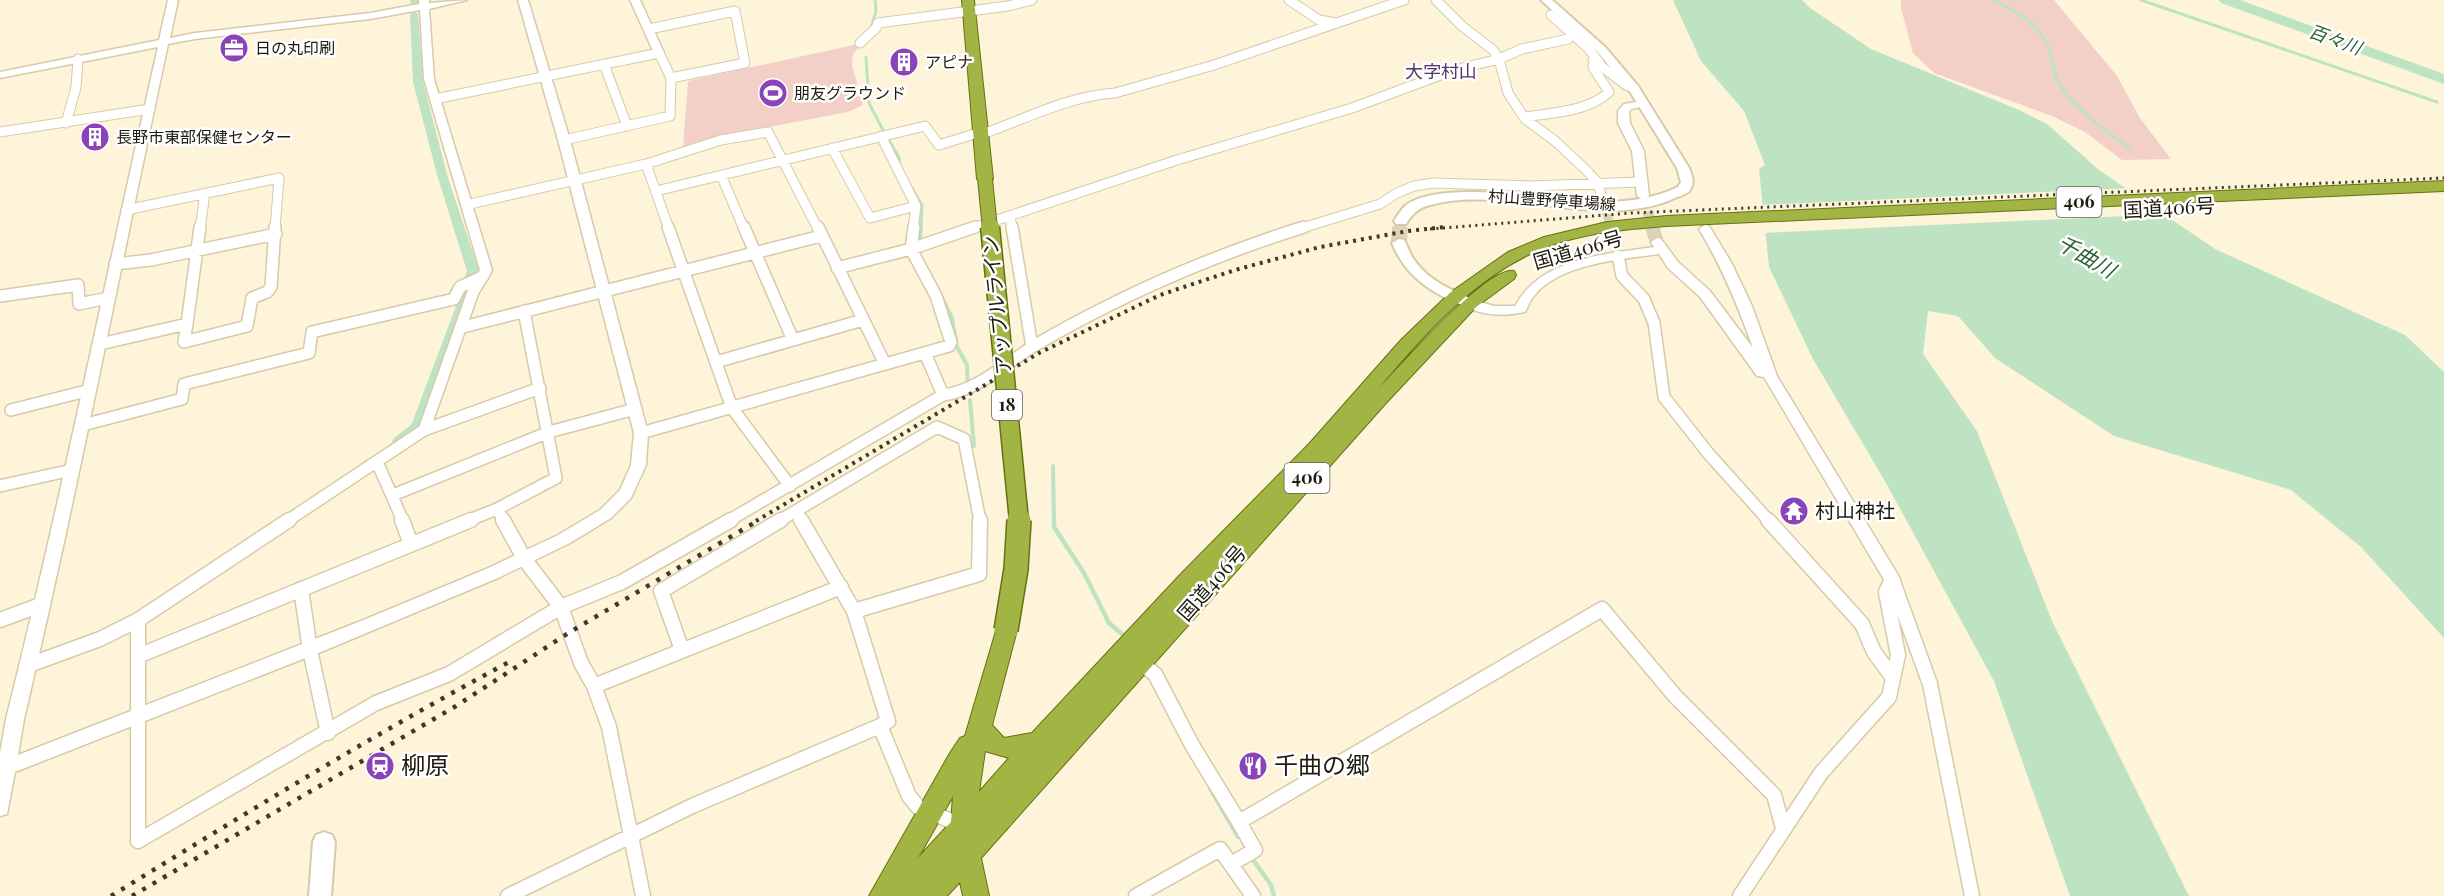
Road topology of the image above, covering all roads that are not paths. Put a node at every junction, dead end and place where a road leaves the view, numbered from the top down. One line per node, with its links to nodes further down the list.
1 (173, 0): 16 (street)
2 (462, 0): 10 (street)
3 (523, 0): 24 (street)
4 (635, 0): 14 (street)
5 (1032, 0): 11 (street)
6 (1289, 0): 13 (street)
7 (1404, 0): 13 (street)
8 (1436, 0): 20 (street)
9 (1545, 0): 12 (street); 26 (main road, 村山豊野停車場線)
10 (424, 3): 16 (street); 27 (street)
11 (968, 5): 17 (street); 34 (highway, アップルライン / 18)
12 (1551, 15): 15 (street); 22 (street)
13 (1337, 23): 34 (street)
14 (649, 29): 18 (street); 25 (street)
15 (1568, 39): 20 (street); 22 (street)
16 (164, 42): 19 (street); 29 (street)
17 (860, 43)
18 (659, 53): 21 (street); 25 (street)
19 (78, 59): 23 (street); 31 (street)
20 (1499, 59): 30 (street); 53 (street)
21 (604, 64): 24 (street); 32 (street)
22 (1599, 64): 26 (street); 30 (street)
23 (0, 75)
24 (544, 77): 27 (street); 36 (street)
25 (671, 78): 32 (street)
26 (1634, 88): 28 (main road, 村山豊野停車場線)
27 (435, 99): 50 (street)
28 (1642, 105): 42 (street); 54 (main road, 村山豊野停車場線)
29 (150, 110): 31 (street); 52 (street)
30 (1524, 117): 43 (street)
31 (66, 123): 33 (street)
32 (627, 126): 36 (street)
33 (0, 132)
34 (982, 133): 35 (street); 121 (highway, アップルライン / 18, bridge)
35 (880, 136): 37 (street); 51 (street)
36 (564, 140): 41 (street)
37 (832, 148): 38 (street); 51 (street)
38 (784, 159): 39 (street); 40 (street); 57 (street)
39 (646, 164): 41 (street); 45 (street)
40 (721, 175): 45 (street); 62 (street)
41 (574, 180): 50 (street); 67 (street)
42 (1641, 182): 43 (street); 47 (street)
43 (1598, 183): 49 (street); 77 (street)
44 (2444, 186): 55 (highway, 国道406号 / 406)
45 (656, 191): 65 (street)
46 (205, 193): 52 (street); 56 (street); 60 (street)
47 (1643, 196)
48 (2444, 196): 55 (highway, 国道406号 / 406)
49 (1602, 199)
50 (466, 205): 66 (street)
51 (916, 206): 59 (street)
52 (126, 210): 63 (street)
53 (1010, 217): 59 (street); 77 (street)
54 (1401, 221)
55 (1713, 225): 70 (highway, 国道406号 / 406); 81 (street)
56 (276, 234): 60 (street); 73 (street)
57 (821, 236): 62 (street); 64 (street)
58 (1399, 243): 70 (main road)
59 (911, 249): 64 (street); 78 (street)
60 (198, 250): 63 (street); 73 (street)
61 (1618, 252): 70 (street); 81 (street); 115 (street)
62 (756, 253): 65 (street); 75 (street)
63 (115, 264): 69 (street)
64 (837, 268): 72 (street)
65 (684, 271): 67 (street); 79 (street)
66 (482, 277): 74 (street); 88 (street)
67 (604, 291): 71 (street); 86 (street)
68 (0, 296): 69 (street)
69 (108, 298): 76 (street)
70 (1462, 300): 111 (highway, 国道406号 / 406); 113 (highway, 国道406号 / 406)
71 (524, 311): 74 (street); 82 (street)
72 (863, 320): 75 (street); 80 (street)
73 (187, 324): 76 (street)
74 (463, 327): 89 (street)
75 (793, 340): 79 (street)
76 (100, 344): 83 (street)
77 (1032, 347): 84 (street)
78 (925, 353): 80 (street); 84 (street)
79 (716, 362): 85 (street)
80 (885, 364): 85 (street)
81 (1770, 376): 101 (street)
82 (540, 388): 89 (street); 90 (street)
83 (90, 390): 87 (street); 88 (street)
84 (943, 394): 95 (street)
85 (732, 408): 91 (street); 95 (street)
86 (635, 409): 90 (street); 91 (street)
87 (12, 410)
88 (83, 425): 93 (street)
89 (424, 430): 92 (street)
90 (549, 432): 96 (street); 97 (street)
91 (641, 434): 100 (street)
92 (376, 462): 96 (street); 107 (street)
93 (72, 470): 94 (street); 104 (street)
94 (0, 486)
95 (790, 486): 105 (street)
96 (393, 495): 99 (street)
97 (497, 509): 99 (street); 100 (street)
98 (797, 512): 102 (street); 106 (street); 110 (street)
99 (411, 544): 103 (street)
100 (525, 560): 105 (street); 109 (street)
101 (1892, 579): 115 (street); 144 (street)
102 (841, 587): 106 (street); 110 (street)
103 (301, 589): 109 (street); 112 (street)
104 (44, 604): 108 (street); 114 (street)
105 (561, 607): 116 (street); 122 (street)
106 (854, 611): 119 (street)
107 (138, 620): 112 (street); 114 (street)
108 (0, 621)
109 (310, 650): 117 (street); 122 (street)
110 (682, 650): 116 (street)
111 (1123, 652): 113 (street); 123 (highway, 国道406号 / 406)
112 (138, 656): 117 (street)
113 (1142, 663): 127 (street); 132 (highway, 国道406号 / 406)
114 (29, 665): 118 (street)
115 (1893, 678): 129 (street)
116 (594, 686): 130 (street)
117 (139, 718): 122 (street); 124 (street)
118 (15, 719): 120 (street); 124 (street)
119 (880, 726): 126 (street); 130 (street)
120 (0, 727)
121 (977, 731): 123 (highway); 126 (highway); 128 (highway, アップルライン / 18)
122 (328, 732)
123 (1042, 739): 128 (highway, 国道406号 / 406)
124 (4, 769): 125 (street)
125 (0, 808)
126 (932, 812): 128 (street); 137 (highway)
127 (1239, 822): 129 (street); 133 (street)
128 (963, 826): 132 (highway, アップルライン / 18); 138 (highway, 国道406号)
129 (1783, 828): 143 (street)
130 (632, 834): 135 (street); 136 (street)
131 (324, 842): 134 (main road)
132 (968, 855): 139 (highway, 国道406号); 140 (highway, 18)
133 (1231, 864): 141 (street); 142 (street)
134 (320, 896)
135 (508, 896)
136 (643, 896)
137 (882, 896)
138 (902, 896)
139 (930, 896)
140 (976, 896)
141 (1136, 896)
142 (1253, 896)
143 (1740, 896)
144 (1972, 896)

